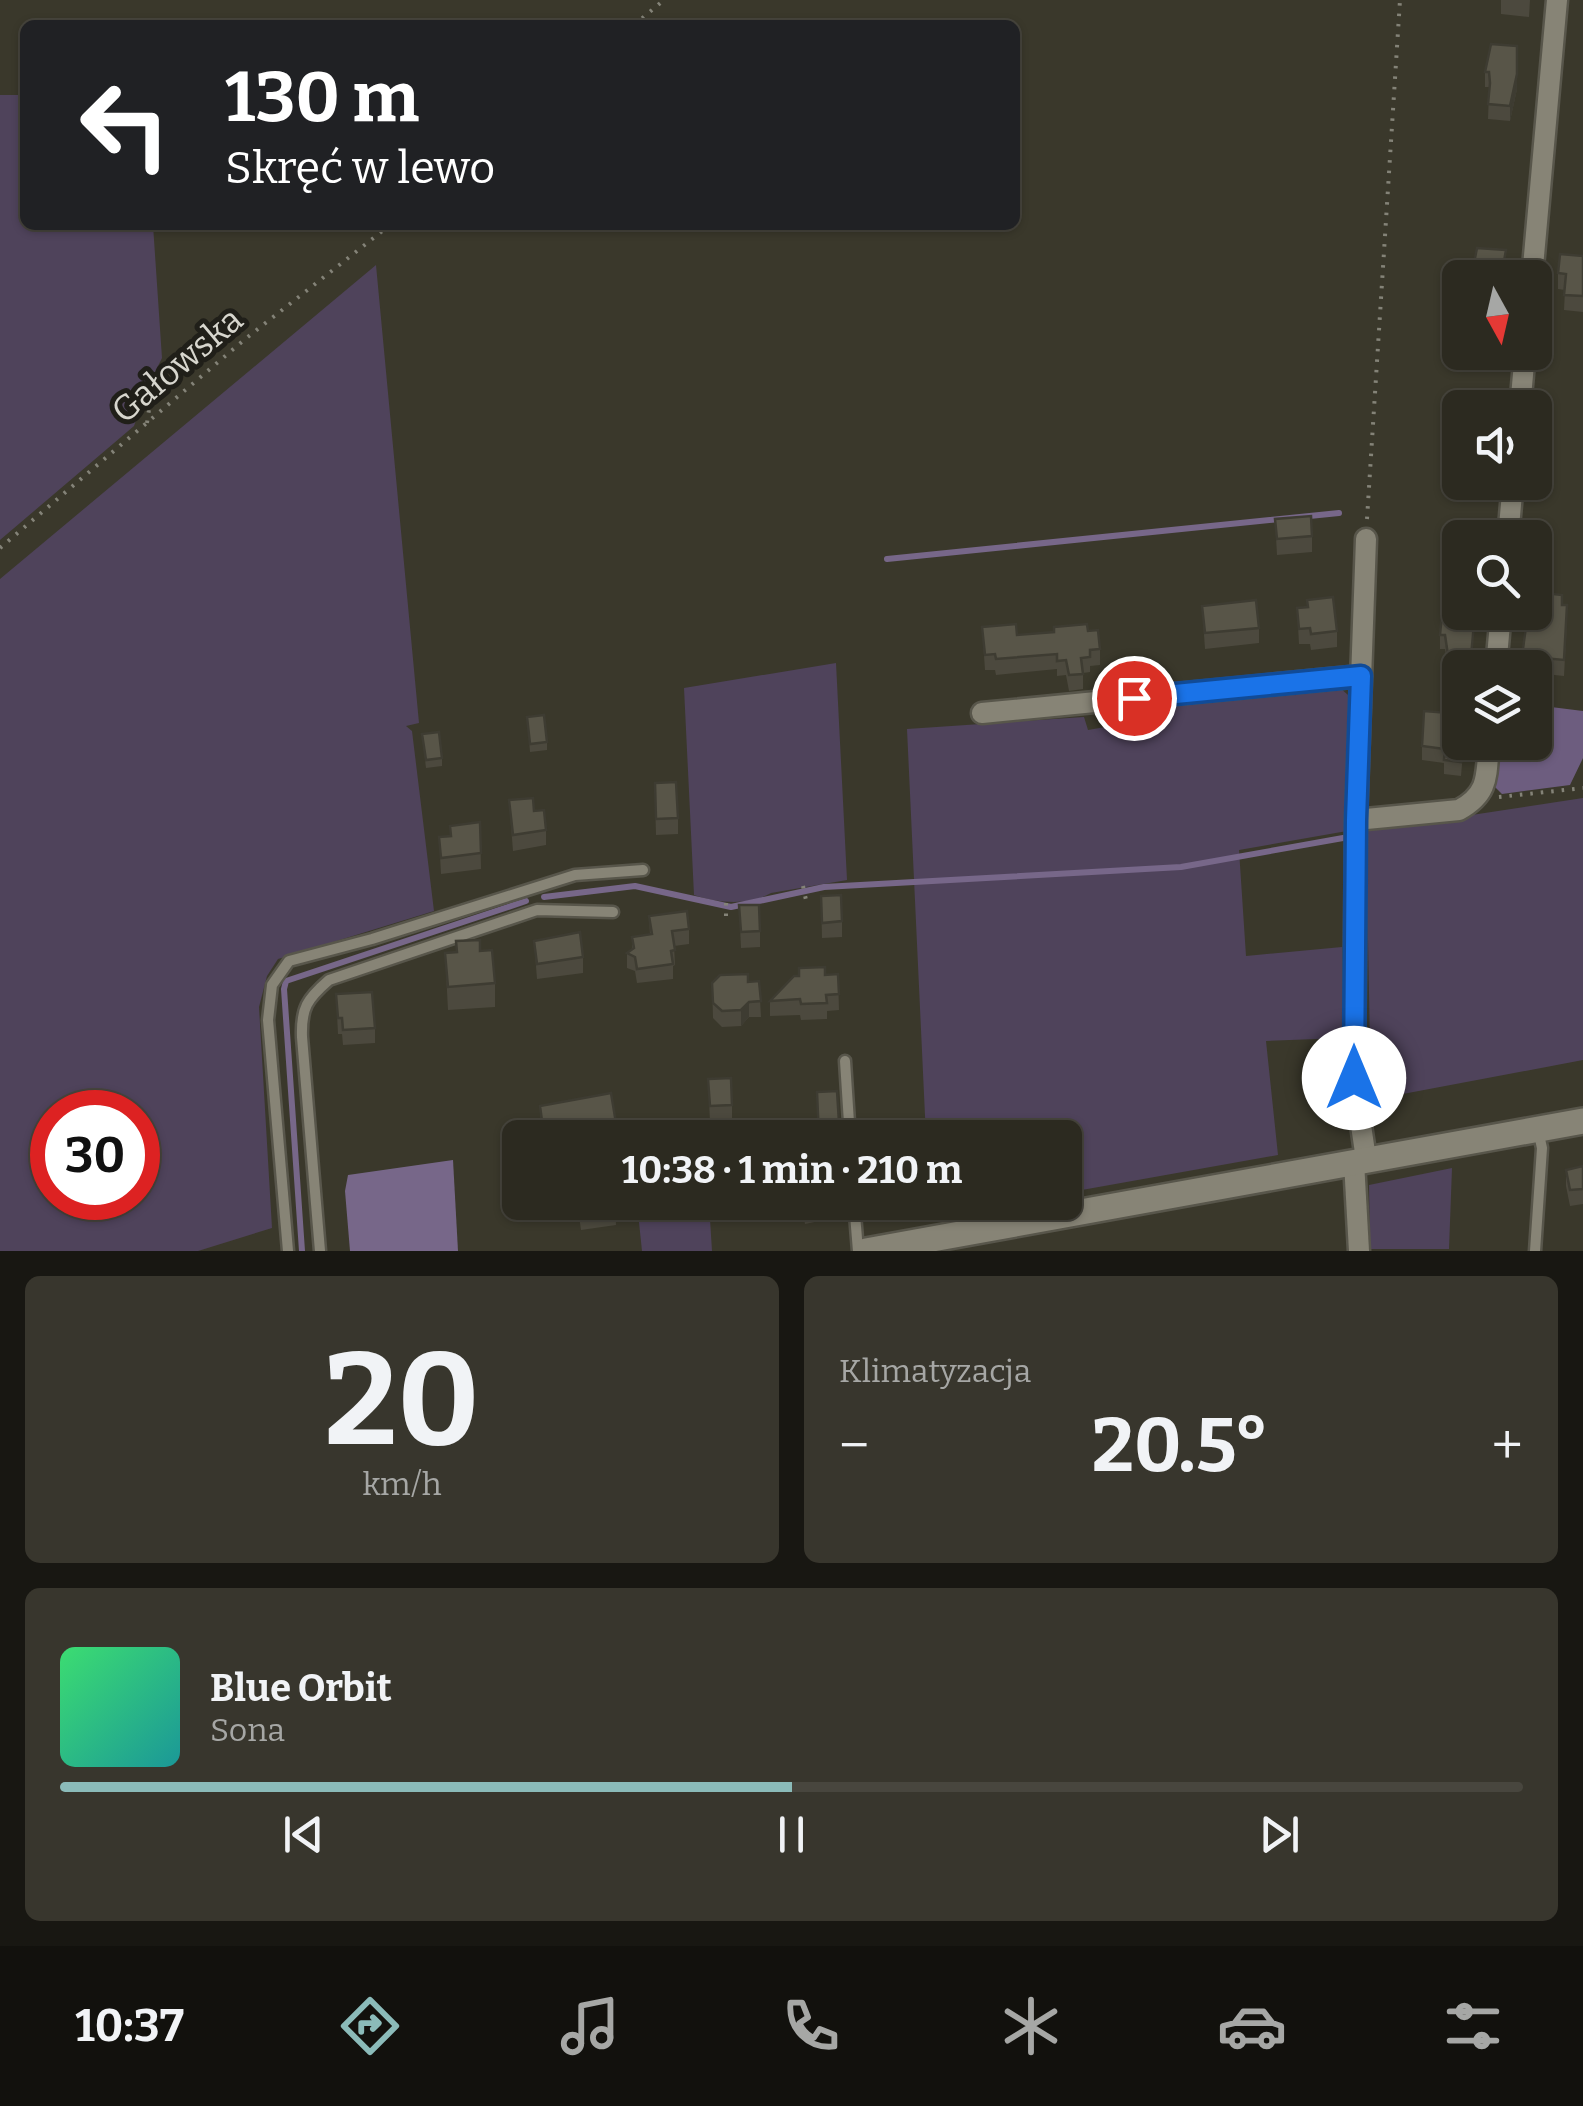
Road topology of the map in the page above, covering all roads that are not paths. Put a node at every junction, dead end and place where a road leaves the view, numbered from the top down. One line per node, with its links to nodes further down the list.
1 (1557, 0): 2 (street)
2 (1534, 260)
3 (1366, 539): 4 (street)
4 (1361, 676): 5 (street); 7 (street)
5 (982, 713)
6 (1487, 760): 7 (street)
7 (1356, 820): 16 (street)
8 (643, 870): 9 (lane)
9 (532, 888): 10 (lane); 18 (lane)
10 (537, 910): 11 (lane); 19 (lane)
11 (613, 912)
12 (845, 1061): 13 (lane)
13 (849, 1120)
14 (1583, 1121): 15 (street)
15 (1538, 1129): 16 (street); 22 (lane)
16 (1360, 1160): 20 (street); 21 (street)
17 (857, 1220): 20 (lane)
18 (288, 1251)
19 (320, 1251)
20 (862, 1251)
21 (1359, 1251)
22 (1534, 1251)

